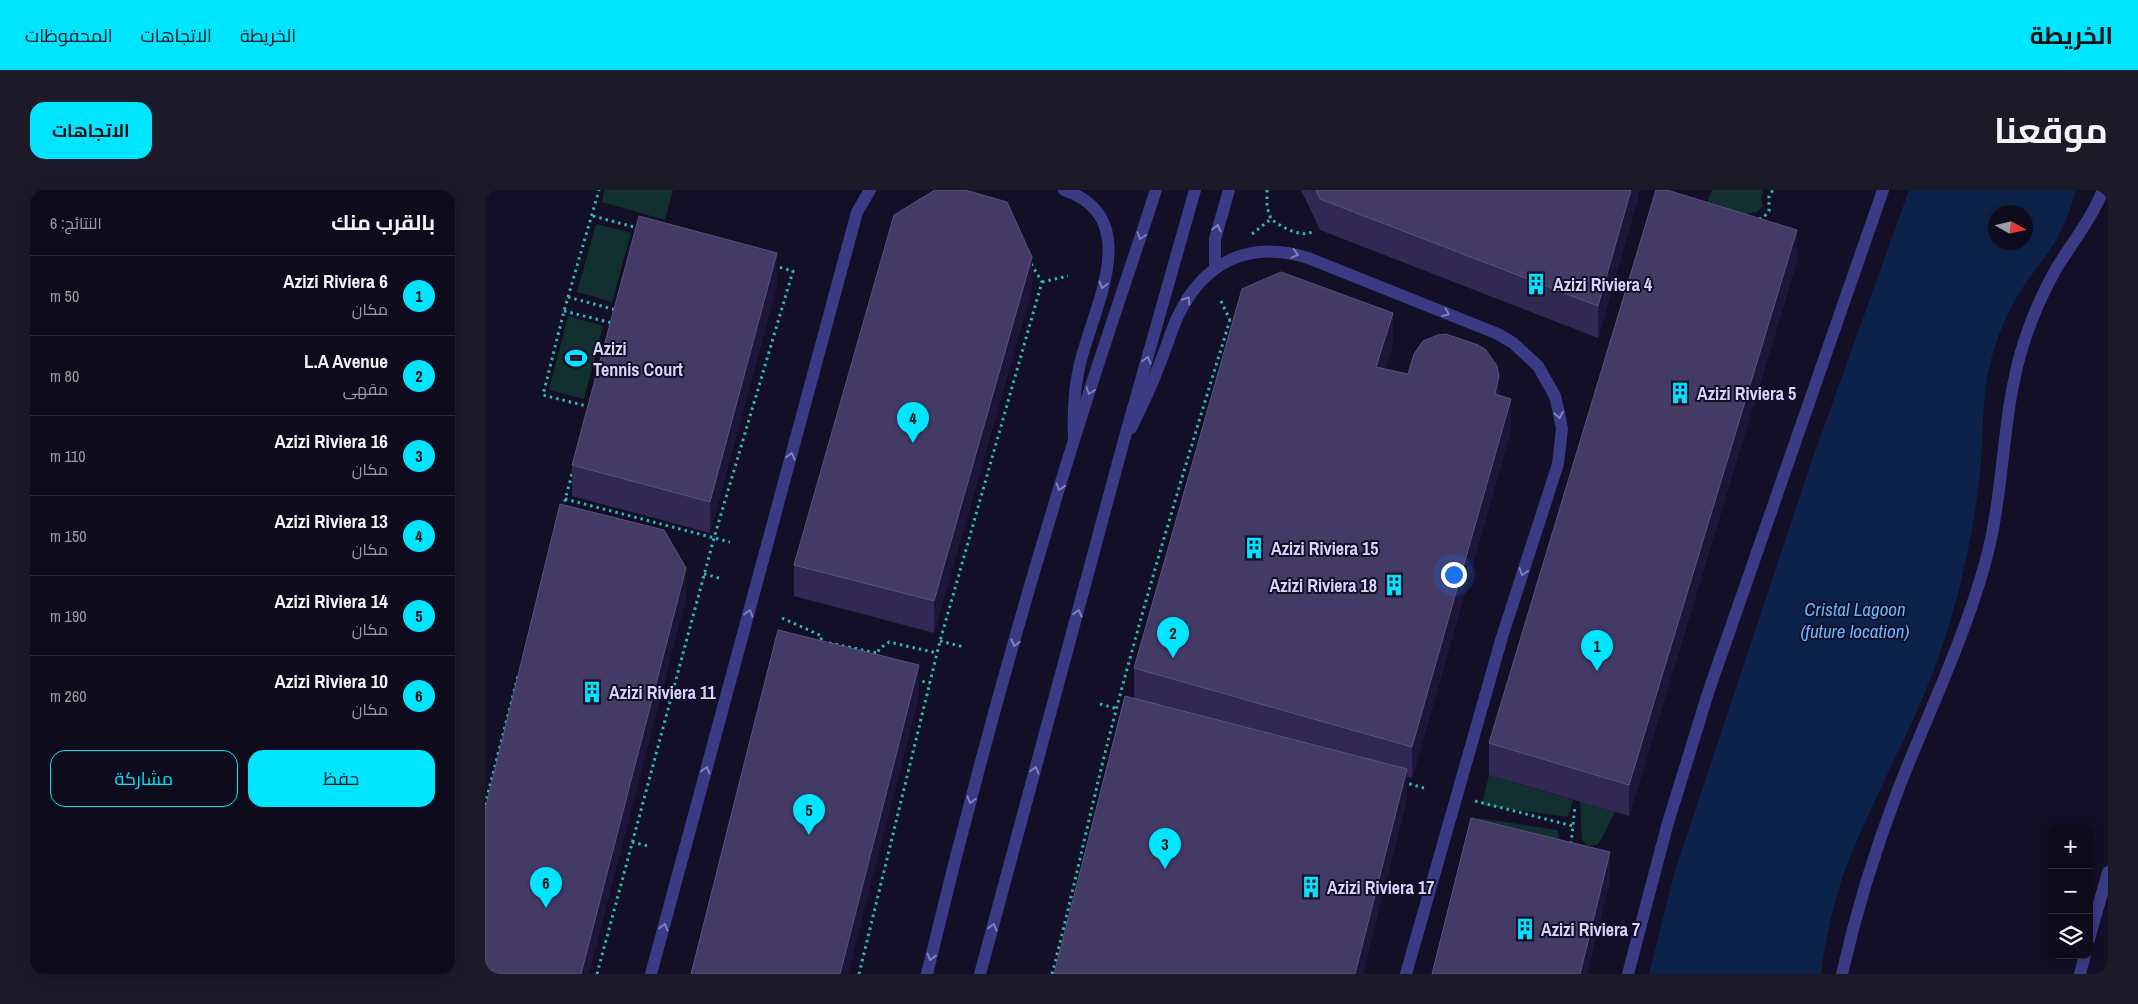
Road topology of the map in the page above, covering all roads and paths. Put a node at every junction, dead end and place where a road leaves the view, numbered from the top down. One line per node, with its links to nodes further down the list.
1 (599, 190): 11 (path)
2 (870, 190): 73 (street, one-way to 2)
3 (1064, 190): 36 (street, one-way to 36)
4 (1156, 190): 36 (street, one-way to 36)
5 (1195, 190): 37 (street, one-way to 5)
6 (1229, 190): 21 (street, one-way to 6)
7 (1267, 190): 12 (path)
8 (1773, 190): 14 (path)
9 (1883, 190): 79 (street)
10 (2103, 190): 80 (street)
11 (593, 216): 18 (path); 24 (path)
12 (1271, 218): 16 (path); 17 (path)
13 (1754, 219): 14 (path)
14 (1759, 219): 15 (path)
15 (1765, 222)
16 (1312, 232)
17 (1250, 236)
18 (636, 238)
19 (1027, 257): 23 (path)
20 (773, 266): 41 (path)
21 (1215, 268): 37 (street, one-way to 21); 78 (street, one-way to 78)
22 (1067, 276): 23 (path)
23 (1042, 282): 47 (path)
24 (568, 297): 27 (path); 28 (path)
25 (619, 301): 27 (path)
26 (1221, 301): 30 (path)
27 (616, 310): 31 (path)
28 (564, 311): 31 (path); 34 (path)
29 (1239, 316): 30 (path)
30 (1231, 320): 57 (path)
31 (612, 323): 32 (path)
32 (610, 333)
33 (593, 398): 34 (path)
34 (590, 407): 35 (path)
35 (587, 416)
36 (1074, 440): 75 (street, one-way to 75)
37 (1124, 440): 76 (street, one-way to 37)
38 (575, 462): 39 (path)
39 (565, 499): 40 (path); 41 (path)
40 (561, 517)
41 (714, 538): 42 (path); 43 (path)
42 (730, 542)
43 (704, 574): 44 (path); 65 (path)
44 (719, 578)
45 (782, 618): 46 (path)
46 (820, 641): 48 (path); 50 (path)
47 (941, 641): 49 (path); 51 (path)
48 (819, 647)
49 (963, 647)
50 (877, 653): 51 (path); 52 (path)
51 (938, 653): 55 (path)
52 (877, 662)
53 (519, 674): 62 (path)
54 (914, 679): 55 (path)
55 (930, 683): 74 (path)
56 (1100, 704): 57 (path)
57 (1117, 709): 58 (path); 77 (path)
58 (1127, 711)
59 (1395, 780): 60 (path)
60 (1424, 788)
61 (1474, 801): 64 (path)
62 (485, 805)
63 (1575, 806): 64 (path)
64 (1573, 826): 67 (path)
65 (633, 842): 66 (path); 72 (path)
66 (648, 846)
67 (1579, 846)
68 (2108, 872): 69 (street)
69 (2104, 901): 70 (street)
70 (2093, 929)
71 (2084, 959): 81 (street)
72 (597, 974)
73 (651, 974)
74 (859, 974)
75 (927, 974)
76 (980, 974)
77 (1052, 974)
78 (1405, 974)
79 (1628, 974)
80 (1842, 974)
81 (2080, 974)

